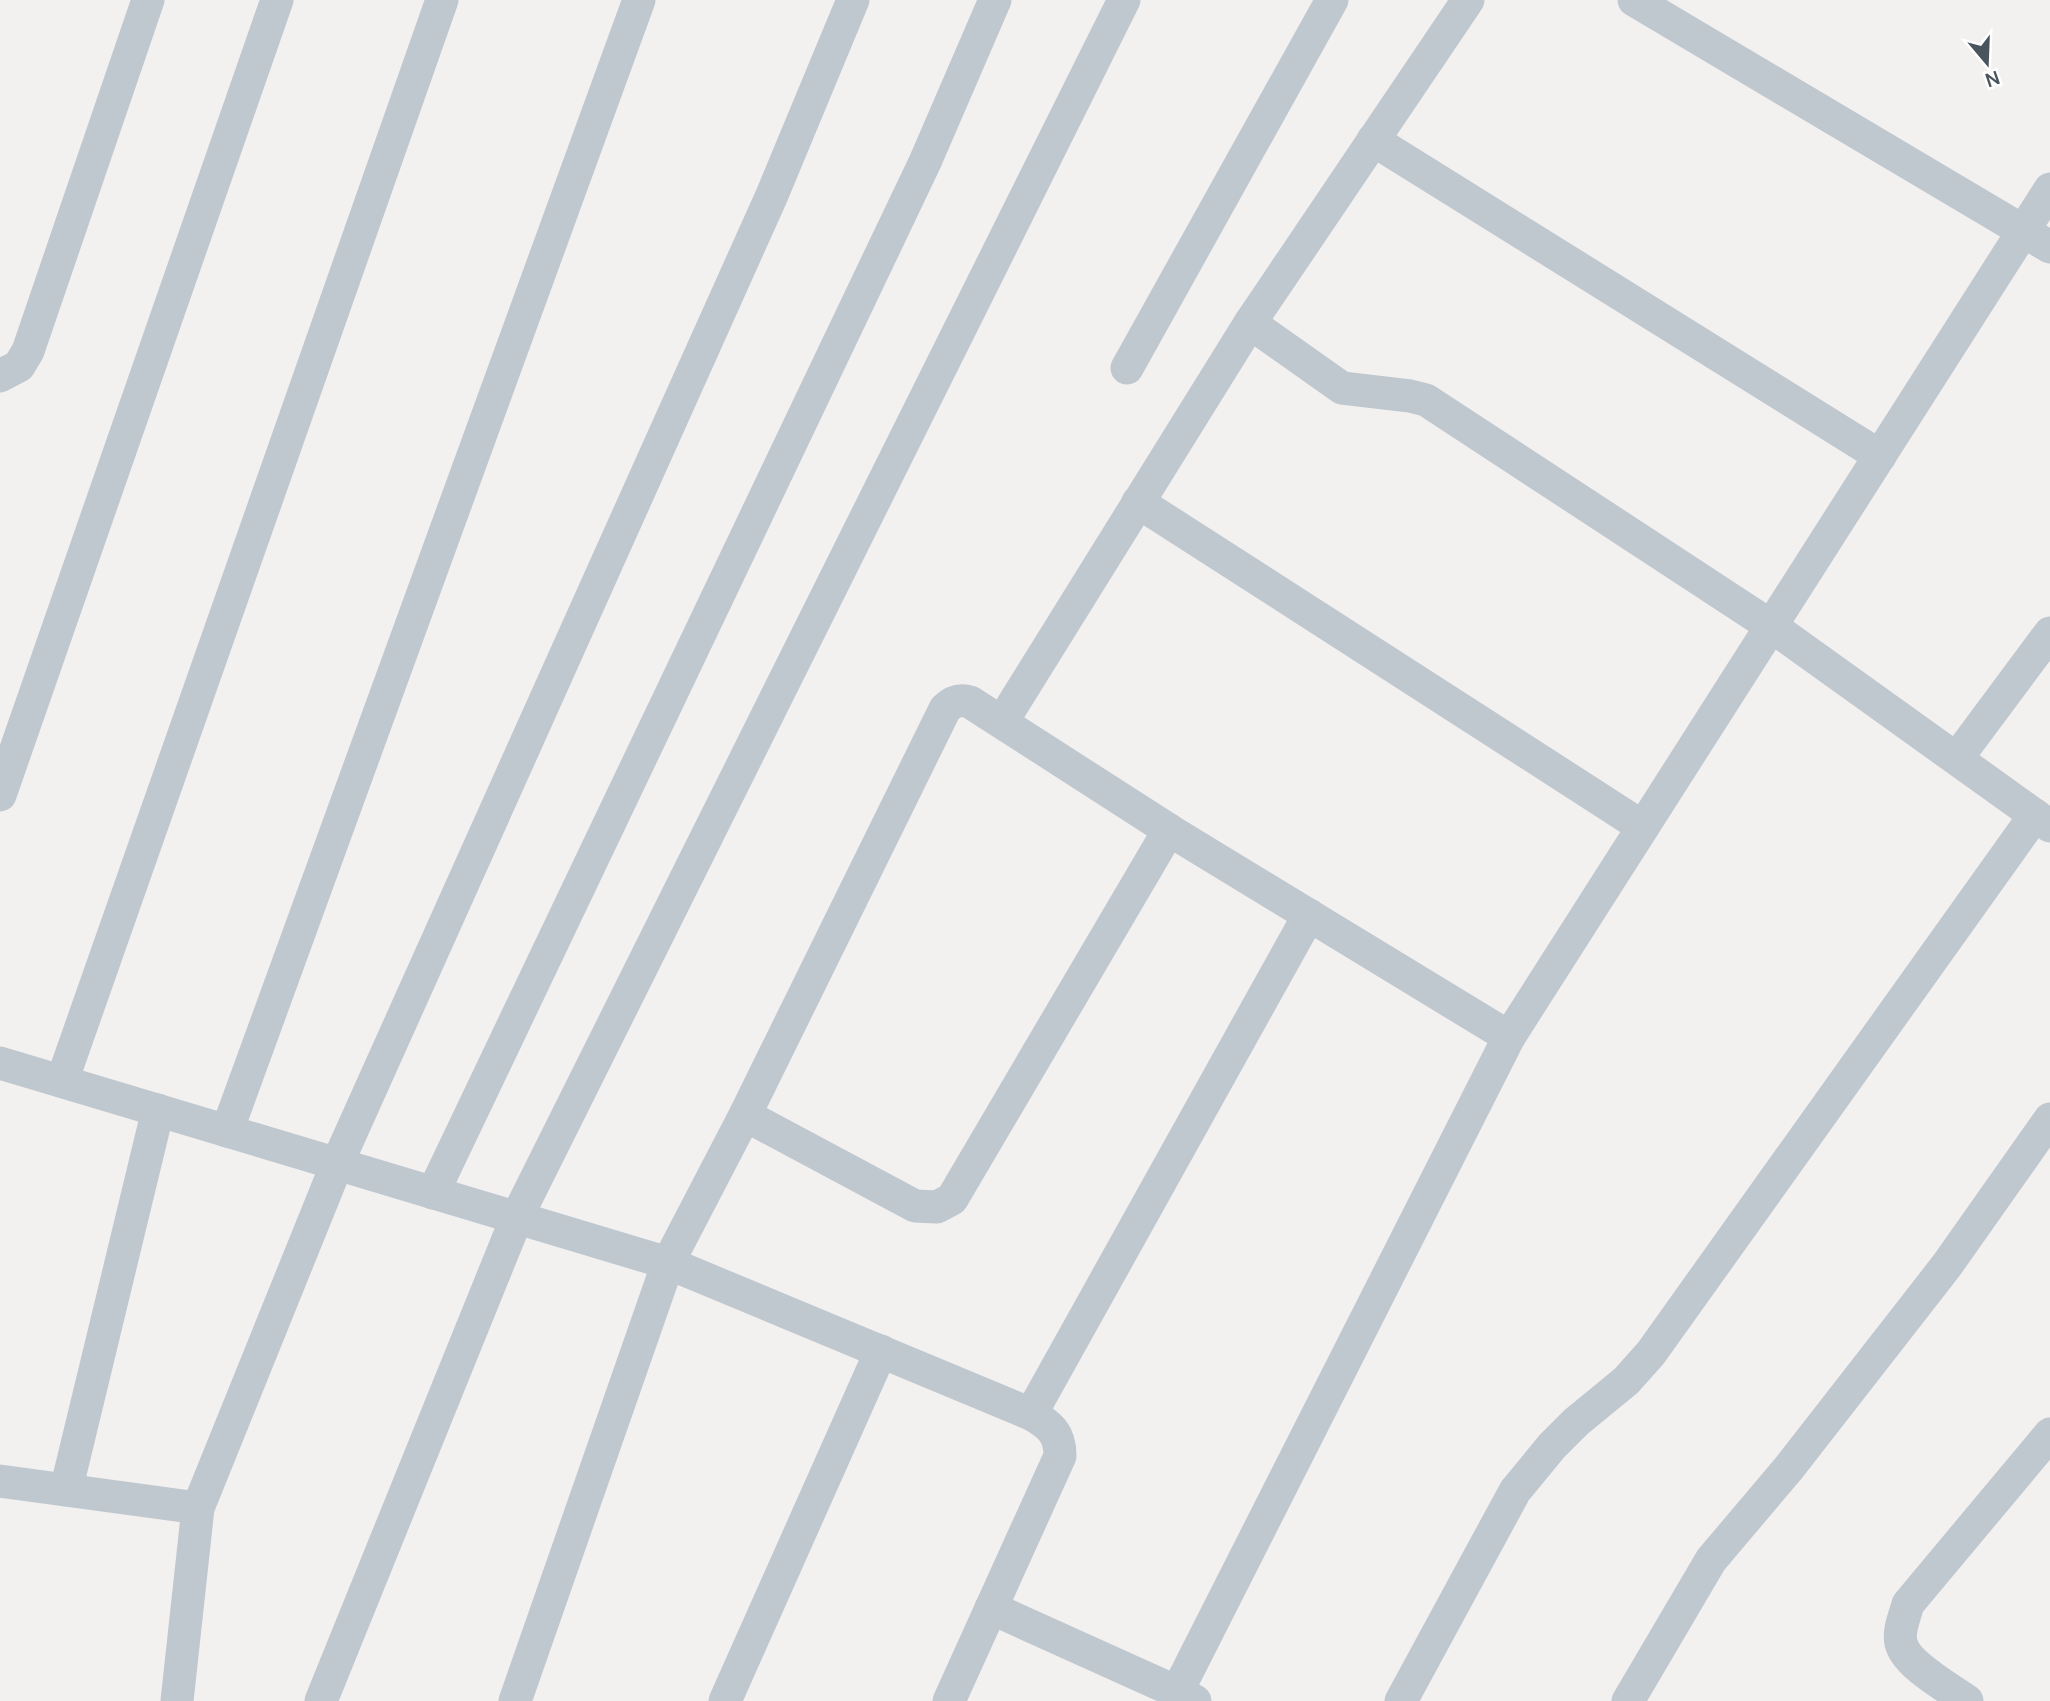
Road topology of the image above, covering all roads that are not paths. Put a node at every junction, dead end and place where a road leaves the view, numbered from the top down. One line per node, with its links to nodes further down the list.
1 (148, 0): 16 (street)
2 (277, 0): 23 (street)
3 (442, 0): 30 (street)
4 (639, 0): 34 (street)
5 (853, 0): 35 (street)
6 (995, 0): 36 (street)
7 (1124, 0): 37 (street)
8 (1332, 0): 15 (street)
9 (1468, 0): 11 (street)
10 (1634, 0): 13 (street)
11 (1374, 140): 14 (street); 17 (street)
12 (2050, 189): 13 (street)
13 (2037, 239): 17 (street)
14 (1250, 323): 18 (street); 19 (street)
15 (1127, 368)
16 (0, 376)
17 (1880, 456): 19 (street)
18 (1138, 502): 21 (street); 25 (street)
19 (1771, 626): 22 (street); 25 (street)
20 (2050, 634): 22 (street)
21 (1002, 722): 26 (street); 32 (street)
22 (1957, 758): 24 (street)
23 (0, 795)
24 (2043, 820): 52 (street)
25 (1643, 827): 28 (street)
26 (1169, 830): 27 (street); 32 (street)
27 (1309, 915): 28 (street); 40 (street)
28 (1509, 1037): 46 (street)
29 (0, 1063): 30 (street)
30 (62, 1082): 31 (street)
31 (159, 1110): 34 (street); 43 (street)
32 (745, 1115): 38 (street)
33 (2050, 1119): 53 (street)
34 (227, 1131): 35 (street)
35 (337, 1164): 36 (street); 44 (street)
36 (433, 1193): 37 (street)
37 (517, 1217): 38 (street); 48 (street)
38 (668, 1263): 39 (street); 49 (street)
39 (881, 1351): 40 (street); 50 (street)
40 (1031, 1413): 45 (street)
41 (2050, 1434): 54 (street)
42 (0, 1481): 43 (street)
43 (66, 1490): 44 (street)
44 (198, 1508): 47 (street)
45 (991, 1608): 46 (street); 51 (street)
46 (1186, 1696)
47 (177, 1701)
48 (321, 1701)
49 (515, 1701)
50 (724, 1701)
51 (949, 1701)
52 (1401, 1701)
53 (1628, 1701)
54 (1967, 1701)

